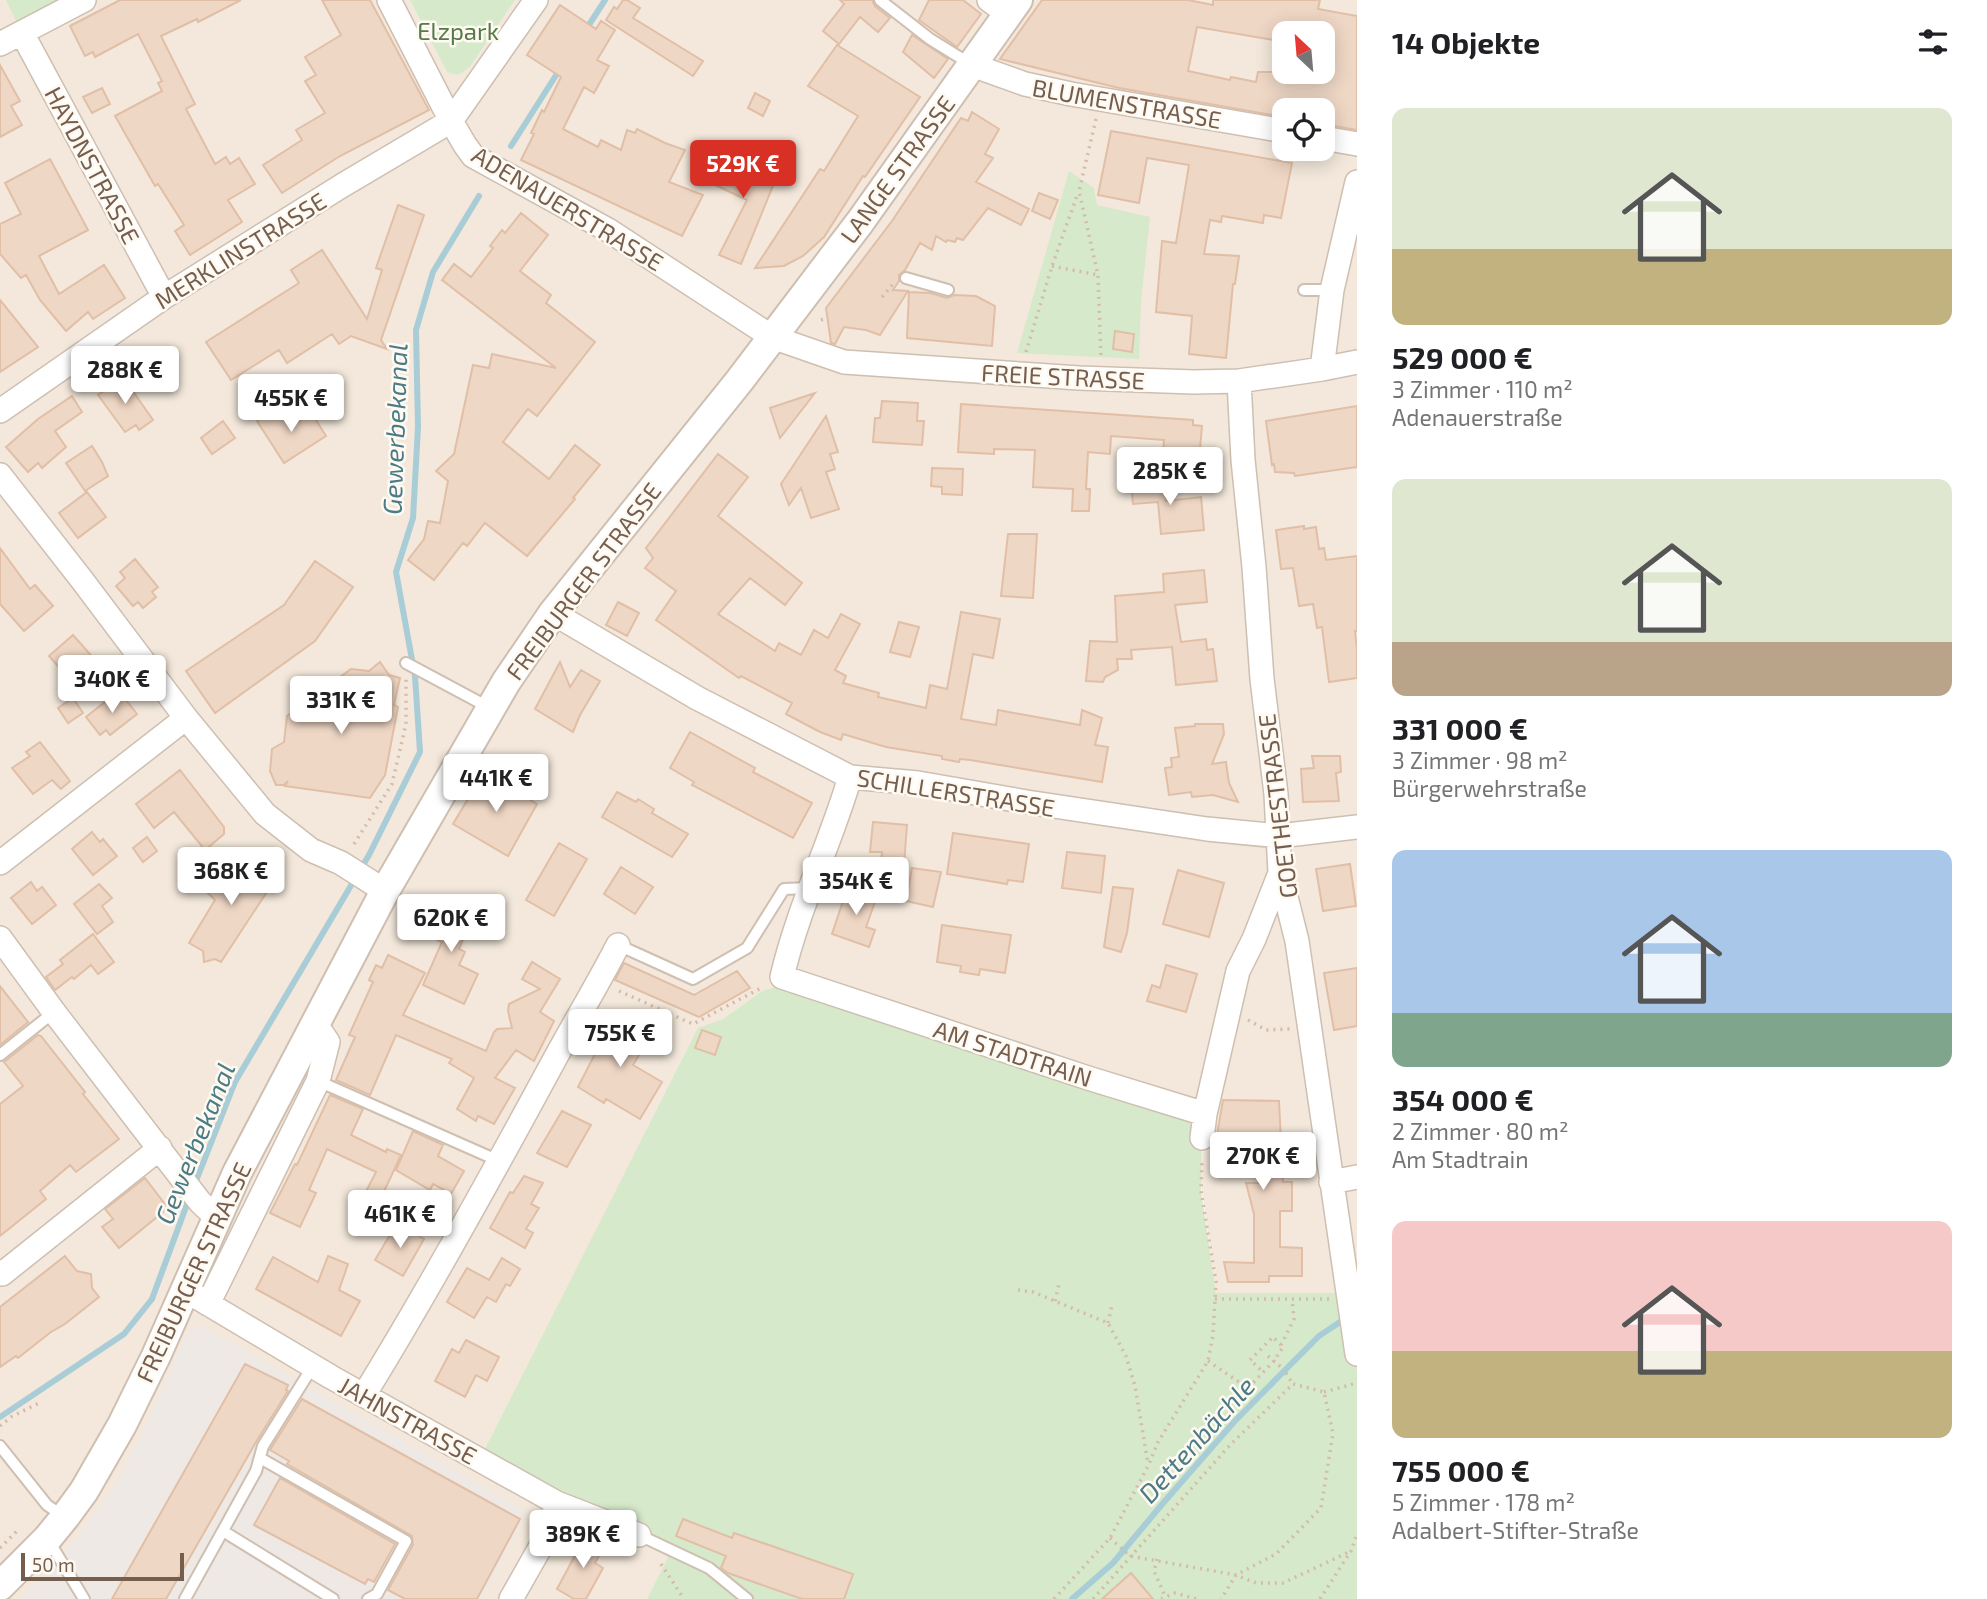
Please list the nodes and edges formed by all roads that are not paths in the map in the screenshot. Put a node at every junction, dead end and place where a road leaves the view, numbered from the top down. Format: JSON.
{"nodes":[{"id":1,"x":83,"y":0,"type":"edge"},
{"id":2,"x":389,"y":0,"type":"edge"},
{"id":3,"x":536,"y":0,"type":"edge"},
{"id":4,"x":880,"y":0,"type":"edge"},
{"id":5,"x":1005,"y":5,"type":"edge"},
{"id":6,"x":22,"y":33,"type":"junction"},
{"id":7,"x":0,"y":44,"type":"edge"},
{"id":8,"x":972,"y":65,"type":"junction"},
{"id":9,"x":451,"y":121,"type":"junction"},
{"id":10,"x":1272,"y":129,"type":"edge"},
{"id":11,"x":1335,"y":140,"type":"edge"},
{"id":12,"x":1357,"y":144,"type":"edge"},
{"id":13,"x":1357,"y":182,"type":"edge"},
{"id":14,"x":906,"y":278,"type":"dead end"},
{"id":15,"x":948,"y":290,"type":"dead end"},
{"id":16,"x":1304,"y":290,"type":"dead end"},
{"id":17,"x":1332,"y":290,"type":"junction"},
{"id":18,"x":164,"y":297,"type":"junction"},
{"id":19,"x":772,"y":337,"type":"junction"},
{"id":20,"x":1357,"y":362,"type":"edge"},
{"id":21,"x":1322,"y":369,"type":"junction"},
{"id":22,"x":1239,"y":381,"type":"junction"},
{"id":23,"x":0,"y":411,"type":"edge"},
{"id":24,"x":0,"y":475,"type":"edge"},
{"id":25,"x":552,"y":613,"type":"junction"},
{"id":26,"x":406,"y":663,"type":"road end"},
{"id":27,"x":490,"y":708,"type":"junction"},
{"id":28,"x":186,"y":718,"type":"junction"},
{"id":29,"x":850,"y":777,"type":"junction"},
{"id":30,"x":1357,"y":827,"type":"edge"},
{"id":31,"x":1279,"y":836,"type":"junction"},
{"id":32,"x":0,"y":863,"type":"edge"},
{"id":33,"x":1280,"y":873,"type":"junction"},
{"id":34,"x":378,"y":886,"type":"junction"},
{"id":35,"x":809,"y":888,"type":"junction"},
{"id":36,"x":0,"y":938,"type":"edge"},
{"id":37,"x":618,"y":944,"type":"joint"},
{"id":38,"x":54,"y":1012,"type":"junction"},
{"id":39,"x":315,"y":1023,"type":"junction"},
{"id":40,"x":0,"y":1055,"type":"edge"},
{"id":41,"x":318,"y":1081,"type":"junction"},
{"id":42,"x":1205,"y":1114,"type":"junction"},
{"id":43,"x":1202,"y":1138,"type":"road end"},
{"id":44,"x":160,"y":1148,"type":"junction"},
{"id":45,"x":499,"y":1161,"type":"junction"},
{"id":46,"x":1357,"y":1177,"type":"edge"},
{"id":47,"x":1331,"y":1182,"type":"junction"},
{"id":48,"x":208,"y":1209,"type":"junction"},
{"id":49,"x":1,"y":1274,"type":"edge"},
{"id":50,"x":196,"y":1297,"type":"junction"},
{"id":51,"x":1348,"y":1309,"type":"edge"},
{"id":52,"x":1357,"y":1354,"type":"edge"},
{"id":53,"x":313,"y":1366,"type":"junction"},
{"id":54,"x":364,"y":1395,"type":"junction"},
{"id":55,"x":0,"y":1446,"type":"edge"},
{"id":56,"x":260,"y":1458,"type":"junction"},
{"id":57,"x":557,"y":1503,"type":"junction"},
{"id":58,"x":56,"y":1528,"type":"junction"},
{"id":59,"x":223,"y":1531,"type":"junction"},
{"id":60,"x":639,"y":1535,"type":"joint"},
{"id":61,"x":0,"y":1586,"type":"edge"},
{"id":62,"x":84,"y":1599,"type":"edge"},
{"id":63,"x":185,"y":1599,"type":"edge"},
{"id":64,"x":333,"y":1599,"type":"edge"},
{"id":65,"x":368,"y":1599,"type":"edge"},
{"id":66,"x":511,"y":1599,"type":"edge"},
{"id":67,"x":747,"y":1599,"type":"edge"}],
"edges":[{"from":1,"to":6,"type":"street"},
{"from":2,"to":9,"type":"street","name":"ADENAUERSTRASSE"},
{"from":3,"to":9,"type":"street"},
{"from":4,"to":8,"type":"lane"},
{"from":5,"to":8,"type":"street","name":"LANGE STRASSE"},
{"from":6,"to":7,"type":"street"},
{"from":6,"to":18,"type":"street","name":"HAYDNSTRASSE"},
{"from":8,"to":10,"type":"street","name":"BLUMENSTRASSE"},
{"from":8,"to":19,"type":"street","name":"LANGE STRASSE"},
{"from":9,"to":18,"type":"street","name":"MERKLINSTRASSE"},
{"from":9,"to":19,"type":"street","name":"ADENAUERSTRASSE"},
{"from":11,"to":12,"type":"street"},
{"from":13,"to":17,"type":"street"},
{"from":14,"to":15,"type":"lane"},
{"from":16,"to":17,"type":"lane"},
{"from":17,"to":21,"type":"street"},
{"from":18,"to":23,"type":"street","name":"MERKLINSTRASSE"},
{"from":19,"to":22,"type":"street","name":"FREIE STRASSE"},
{"from":19,"to":25,"type":"street","name":"FREIBURGER STRASSE"},
{"from":20,"to":21,"type":"street","name":"FREIE STRASSE"},
{"from":21,"to":22,"type":"street","name":"FREIE STRASSE"},
{"from":22,"to":31,"type":"street","name":"GOETHESTRASSE"},
{"from":24,"to":28,"type":"street"},
{"from":25,"to":27,"type":"street","name":"FREIBURGER STRASSE"},
{"from":25,"to":29,"type":"street","name":"SCHILLERSTRASSE"},
{"from":26,"to":27,"type":"lane"},
{"from":27,"to":34,"type":"street","name":"FREIBURGER STRASSE"},
{"from":28,"to":32,"type":"street"},
{"from":28,"to":34,"type":"street"},
{"from":29,"to":31,"type":"street","name":"SCHILLERSTRASSE"},
{"from":29,"to":35,"type":"street"},
{"from":30,"to":31,"type":"street","name":"SCHILLERSTRASSE"},
{"from":31,"to":33,"type":"street","name":"GOETHESTRASSE"},
{"from":33,"to":42,"type":"street"},
{"from":33,"to":47,"type":"street","name":"GOETHESTRASSE"},
{"from":34,"to":39,"type":"street","name":"FREIBURGER STRASSE"},
{"from":35,"to":37,"type":"lane"},
{"from":35,"to":42,"type":"street","name":"AM STADTRAIN"},
{"from":36,"to":38,"type":"street"},
{"from":37,"to":45,"type":"street"},
{"from":38,"to":40,"type":"lane"},
{"from":38,"to":44,"type":"street"},
{"from":39,"to":41,"type":"street","name":"FREIBURGER STRASSE"},
{"from":39,"to":48,"type":"street","name":"FREIBURGER STRASSE"},
{"from":41,"to":45,"type":"lane"},
{"from":41,"to":50,"type":"street","name":"FREIBURGER STRASSE"},
{"from":42,"to":43,"type":"street"},
{"from":44,"to":48,"type":"street"},
{"from":44,"to":49,"type":"street"},
{"from":45,"to":54,"type":"street"},
{"from":46,"to":47,"type":"street"},
{"from":47,"to":51,"type":"street","name":"GOETHESTRASSE"},
{"from":48,"to":50,"type":"street","name":"FREIBURGER STRASSE"},
{"from":50,"to":53,"type":"street","name":"JAHNSTRASSE"},
{"from":50,"to":58,"type":"street","name":"FREIBURGER STRASSE"},
{"from":51,"to":52,"type":"street","name":"GOETHESTRASSE"},
{"from":53,"to":54,"type":"street","name":"JAHNSTRASSE"},
{"from":53,"to":56,"type":"lane"},
{"from":54,"to":57,"type":"street","name":"JAHNSTRASSE"},
{"from":55,"to":58,"type":"lane"},
{"from":56,"to":59,"type":"lane"},
{"from":56,"to":65,"type":"lane"},
{"from":57,"to":60,"type":"street","name":"JAHNSTRASSE"},
{"from":57,"to":66,"type":"street"},
{"from":58,"to":61,"type":"street","name":"FREIBURGER STRASSE"},
{"from":58,"to":62,"type":"lane"},
{"from":59,"to":63,"type":"lane"},
{"from":59,"to":64,"type":"lane"},
{"from":60,"to":67,"type":"lane"}]}
